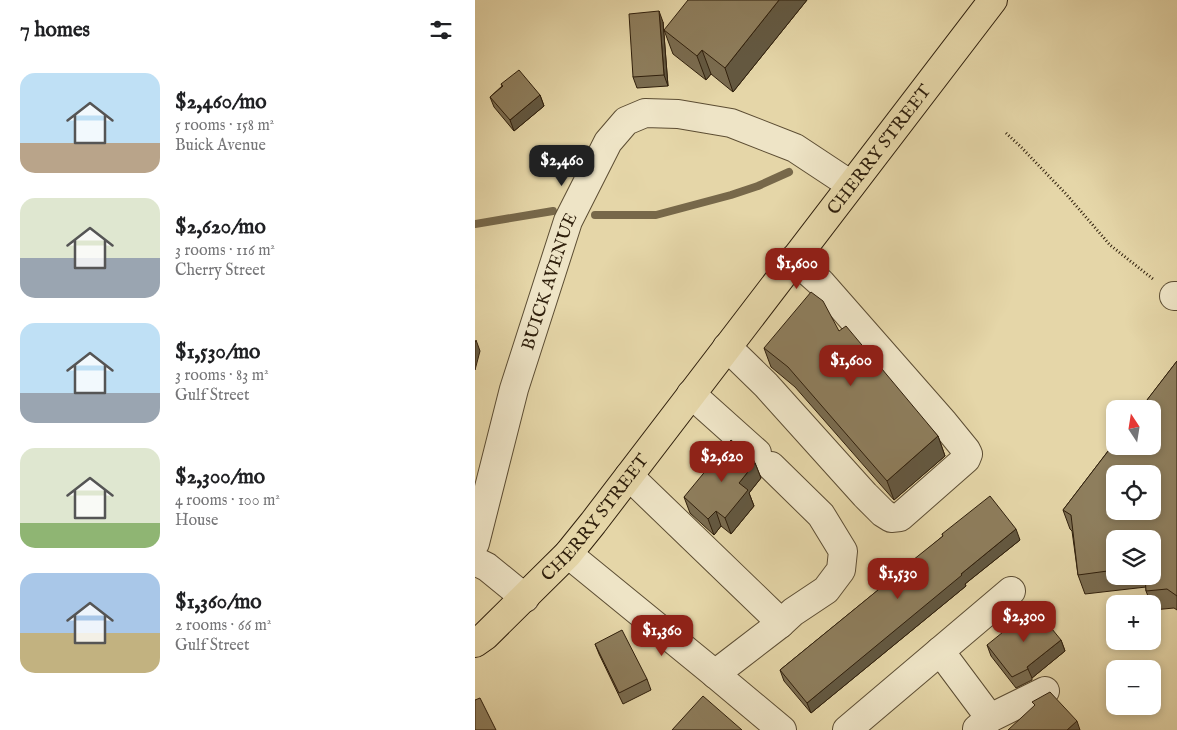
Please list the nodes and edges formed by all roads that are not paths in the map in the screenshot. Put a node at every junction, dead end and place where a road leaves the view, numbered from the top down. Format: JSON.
{"nodes":[{"id":1,"x":993,"y":0,"type":"edge"},
{"id":2,"x":851,"y":185,"type":"junction"},
{"id":3,"x":795,"y":259,"type":"junction"},
{"id":4,"x":727,"y":347,"type":"junction"},
{"id":5,"x":691,"y":394,"type":"junction"},
{"id":6,"x":629,"y":476,"type":"junction"},
{"id":7,"x":475,"y":543,"type":"edge"},
{"id":8,"x":568,"y":554,"type":"junction"},
{"id":9,"x":475,"y":561,"type":"edge"},
{"id":10,"x":1011,"y":591,"type":"dead end"},
{"id":11,"x":525,"y":598,"type":"junction"},
{"id":12,"x":780,"y":624,"type":"junction"},
{"id":13,"x":475,"y":642,"type":"edge"},
{"id":14,"x":941,"y":651,"type":"junction"},
{"id":15,"x":715,"y":674,"type":"junction"},
{"id":16,"x":1045,"y":691,"type":"dead end"},
{"id":17,"x":983,"y":724,"type":"edge"},
{"id":18,"x":783,"y":730,"type":"edge"},
{"id":19,"x":847,"y":730,"type":"edge"}],
"edges":[{"from":1,"to":2,"type":"main road","name":"CHERRY STREET"},
{"from":2,"to":3,"type":"main road","name":"CHERRY STREET"},
{"from":2,"to":7,"type":"street","name":"BUICK AVENUE"},
{"from":3,"to":4,"type":"main road","name":"CHERRY STREET"},
{"from":3,"to":4,"type":"street"},
{"from":4,"to":5,"type":"main road","name":"CHERRY STREET"},
{"from":5,"to":6,"type":"main road","name":"CHERRY STREET"},
{"from":5,"to":12,"type":"street"},
{"from":6,"to":8,"type":"main road","name":"CHERRY STREET"},
{"from":6,"to":12,"type":"street"},
{"from":8,"to":11,"type":"main road","name":"CHERRY STREET"},
{"from":8,"to":15,"type":"street"},
{"from":9,"to":11,"type":"street"},
{"from":10,"to":14,"type":"street"},
{"from":11,"to":13,"type":"main road","name":"CHERRY STREET"},
{"from":12,"to":15,"type":"street"},
{"from":14,"to":17,"type":"street"},
{"from":14,"to":19,"type":"street"},
{"from":15,"to":18,"type":"street"},
{"from":16,"to":17,"type":"street"}]}
